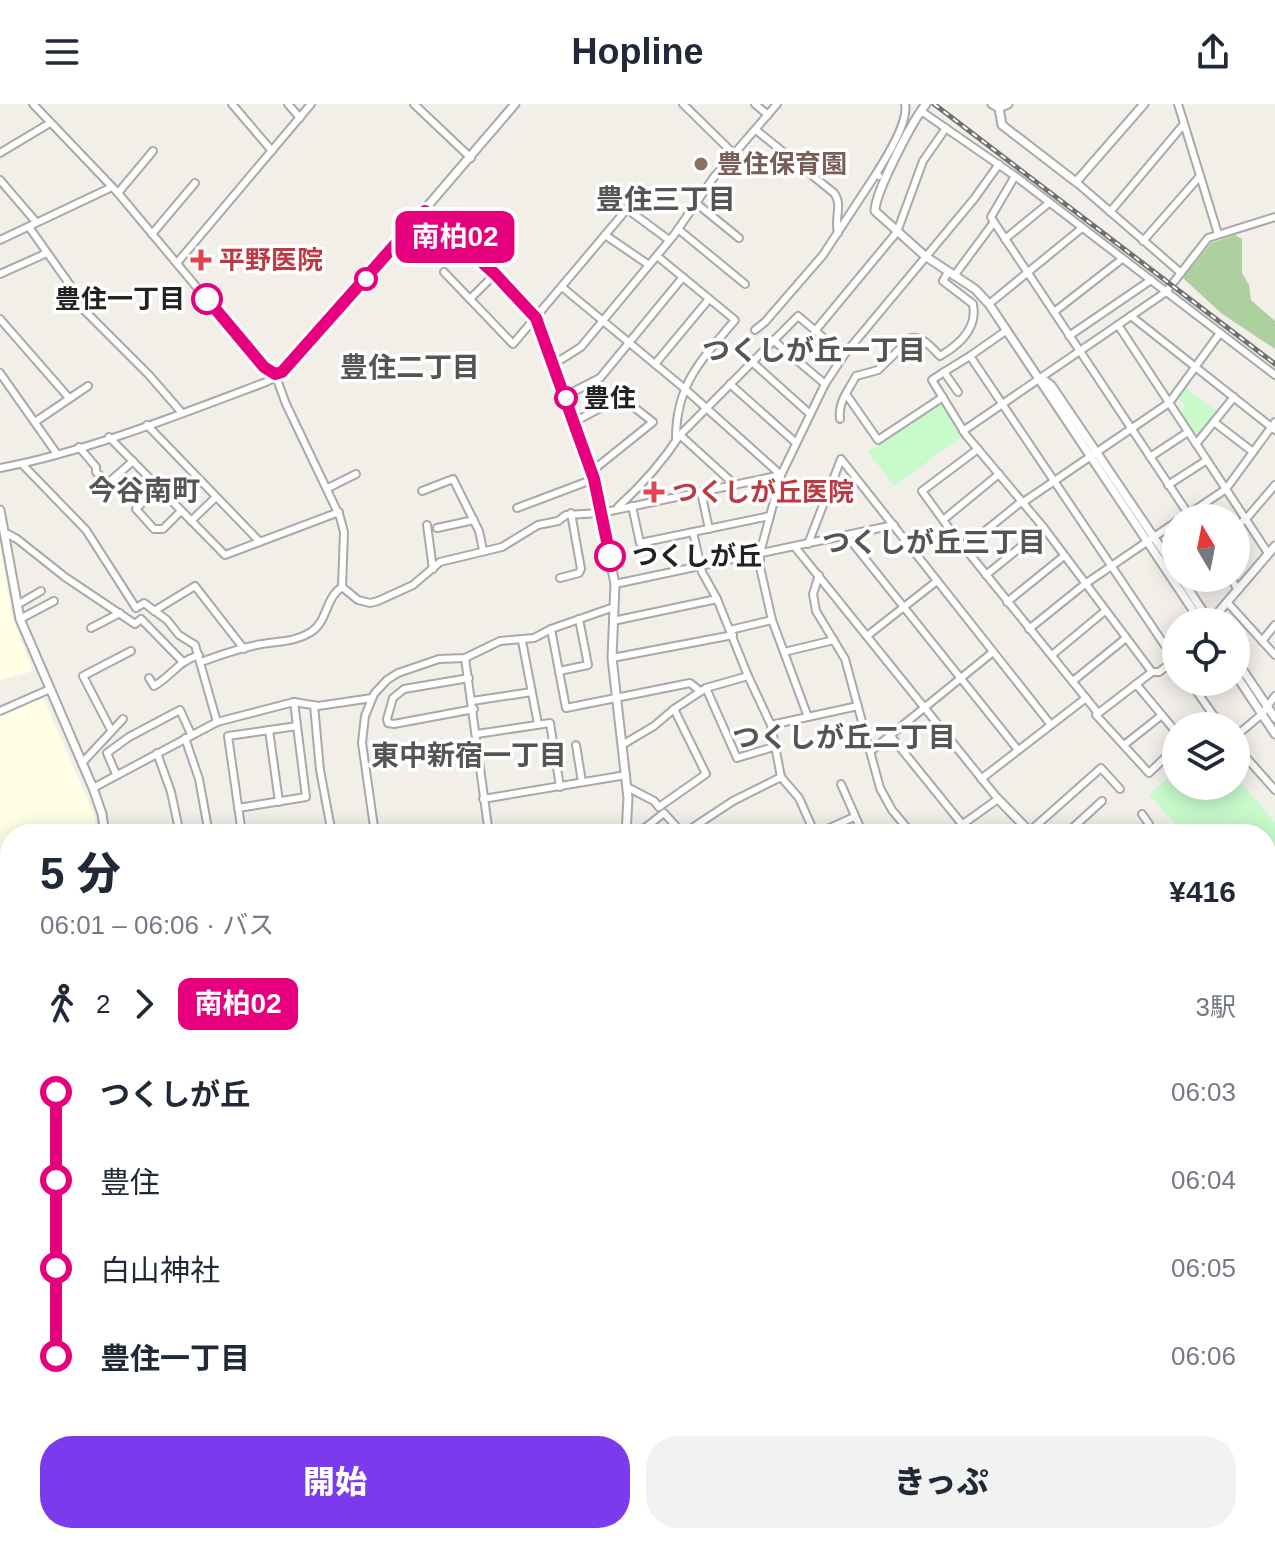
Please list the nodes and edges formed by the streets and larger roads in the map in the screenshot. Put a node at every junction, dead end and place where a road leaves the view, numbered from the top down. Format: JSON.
{"nodes":[{"id":1,"x":33,"y":104,"type":"edge"},
{"id":2,"x":232,"y":104,"type":"edge"},
{"id":3,"x":288,"y":104,"type":"edge"},
{"id":4,"x":311,"y":104,"type":"edge"},
{"id":5,"x":414,"y":104,"type":"edge"},
{"id":6,"x":515,"y":104,"type":"edge"},
{"id":7,"x":683,"y":104,"type":"edge"},
{"id":8,"x":755,"y":104,"type":"edge"},
{"id":9,"x":777,"y":104,"type":"edge"},
{"id":10,"x":905,"y":104,"type":"edge"},
{"id":11,"x":1008,"y":104,"type":"edge"},
{"id":12,"x":1144,"y":104,"type":"edge"},
{"id":13,"x":1178,"y":104,"type":"edge"},
{"id":14,"x":996,"y":106,"type":"edge"},
{"id":15,"x":923,"y":108,"type":"edge"},
{"id":16,"x":768,"y":115,"type":"junction"},
{"id":17,"x":300,"y":118,"type":"junction"},
{"id":18,"x":50,"y":123,"type":"junction"},
{"id":19,"x":1184,"y":124,"type":"junction"},
{"id":20,"x":946,"y":128,"type":"junction"},
{"id":21,"x":756,"y":130,"type":"junction"},
{"id":22,"x":153,"y":151,"type":"dead end"},
{"id":23,"x":272,"y":151,"type":"junction"},
{"id":24,"x":0,"y":153,"type":"edge"},
{"id":25,"x":735,"y":155,"type":"junction"},
{"id":26,"x":471,"y":158,"type":"junction"},
{"id":27,"x":999,"y":164,"type":"junction"},
{"id":28,"x":876,"y":174,"type":"junction"},
{"id":29,"x":1015,"y":176,"type":"junction"},
{"id":30,"x":1200,"y":176,"type":"junction"},
{"id":31,"x":0,"y":180,"type":"edge"},
{"id":32,"x":886,"y":180,"type":"junction"},
{"id":33,"x":1076,"y":182,"type":"junction"},
{"id":34,"x":195,"y":183,"type":"dead end"},
{"id":35,"x":115,"y":190,"type":"junction"},
{"id":36,"x":858,"y":200,"type":"junction"},
{"id":37,"x":696,"y":203,"type":"junction"},
{"id":38,"x":1049,"y":203,"type":"junction"},
{"id":39,"x":875,"y":205,"type":"junction"},
{"id":40,"x":425,"y":211,"type":"junction"},
{"id":41,"x":1110,"y":212,"type":"junction"},
{"id":42,"x":1275,"y":217,"type":"edge"},
{"id":43,"x":36,"y":222,"type":"junction"},
{"id":44,"x":994,"y":222,"type":"junction"},
{"id":45,"x":29,"y":227,"type":"junction"},
{"id":46,"x":1082,"y":228,"type":"junction"},
{"id":47,"x":678,"y":229,"type":"junction"},
{"id":48,"x":897,"y":232,"type":"junction"},
{"id":49,"x":838,"y":233,"type":"junction"},
{"id":50,"x":152,"y":234,"type":"junction"},
{"id":51,"x":1218,"y":234,"type":"junction"},
{"id":52,"x":605,"y":235,"type":"junction"},
{"id":53,"x":739,"y":238,"type":"dead end"},
{"id":54,"x":1005,"y":239,"type":"junction"},
{"id":55,"x":0,"y":240,"type":"edge"},
{"id":56,"x":669,"y":240,"type":"junction"},
{"id":57,"x":1143,"y":241,"type":"junction"},
{"id":58,"x":47,"y":253,"type":"junction"},
{"id":59,"x":657,"y":256,"type":"junction"},
{"id":60,"x":925,"y":256,"type":"junction"},
{"id":61,"x":1122,"y":259,"type":"junction"},
{"id":62,"x":177,"y":263,"type":"junction"},
{"id":63,"x":649,"y":265,"type":"junction"},
{"id":64,"x":444,"y":272,"type":"dead end"},
{"id":65,"x":1027,"y":272,"type":"junction"},
{"id":66,"x":1181,"y":273,"type":"junction"},
{"id":67,"x":0,"y":274,"type":"edge"},
{"id":68,"x":495,"y":274,"type":"junction"},
{"id":69,"x":951,"y":274,"type":"junction"},
{"id":70,"x":683,"y":277,"type":"junction"},
{"id":71,"x":1151,"y":280,"type":"junction"},
{"id":72,"x":745,"y":284,"type":"dead end"},
{"id":73,"x":562,"y":287,"type":"junction"},
{"id":74,"x":1166,"y":292,"type":"junction"},
{"id":75,"x":470,"y":299,"type":"junction"},
{"id":76,"x":709,"y":299,"type":"junction"},
{"id":77,"x":989,"y":304,"type":"junction"},
{"id":78,"x":1054,"y":312,"type":"junction"},
{"id":79,"x":1131,"y":316,"type":"junction"},
{"id":80,"x":536,"y":318,"type":"junction"},
{"id":81,"x":0,"y":319,"type":"edge"},
{"id":82,"x":602,"y":321,"type":"junction"},
{"id":83,"x":1118,"y":325,"type":"junction"},
{"id":84,"x":755,"y":330,"type":"dead end"},
{"id":85,"x":1007,"y":330,"type":"junction"},
{"id":86,"x":815,"y":331,"type":"junction"},
{"id":87,"x":1220,"y":333,"type":"junction"},
{"id":88,"x":1069,"y":336,"type":"junction"},
{"id":89,"x":773,"y":340,"type":"junction"},
{"id":90,"x":629,"y":342,"type":"junction"},
{"id":91,"x":1080,"y":352,"type":"junction"},
{"id":92,"x":844,"y":355,"type":"junction"},
{"id":93,"x":970,"y":356,"type":"junction"},
{"id":94,"x":255,"y":357,"type":"joint"},
{"id":95,"x":752,"y":362,"type":"junction"},
{"id":96,"x":554,"y":364,"type":"junction"},
{"id":97,"x":655,"y":364,"type":"junction"},
{"id":98,"x":1196,"y":367,"type":"junction"},
{"id":99,"x":944,"y":372,"type":"junction"},
{"id":100,"x":0,"y":373,"type":"edge"},
{"id":101,"x":275,"y":374,"type":"junction"},
{"id":102,"x":1275,"y":375,"type":"edge"},
{"id":103,"x":1041,"y":378,"type":"junction"},
{"id":104,"x":730,"y":384,"type":"junction"},
{"id":105,"x":825,"y":384,"type":"junction"},
{"id":106,"x":88,"y":386,"type":"dead end"},
{"id":107,"x":685,"y":389,"type":"junction"},
{"id":108,"x":958,"y":392,"type":"dead end"},
{"id":109,"x":846,"y":394,"type":"junction"},
{"id":110,"x":565,"y":396,"type":"junction"},
{"id":111,"x":943,"y":397,"type":"junction"},
{"id":112,"x":1234,"y":397,"type":"junction"},
{"id":113,"x":69,"y":398,"type":"junction"},
{"id":114,"x":1169,"y":403,"type":"junction"},
{"id":115,"x":1003,"y":404,"type":"junction"},
{"id":116,"x":706,"y":407,"type":"junction"},
{"id":117,"x":182,"y":413,"type":"junction"},
{"id":118,"x":810,"y":414,"type":"junction"},
{"id":119,"x":840,"y":419,"type":"dead end"},
{"id":120,"x":35,"y":422,"type":"junction"},
{"id":121,"x":574,"y":422,"type":"junction"},
{"id":122,"x":1214,"y":422,"type":"junction"},
{"id":123,"x":147,"y":425,"type":"junction"},
{"id":124,"x":1274,"y":426,"type":"edge"},
{"id":125,"x":1131,"y":429,"type":"junction"},
{"id":126,"x":963,"y":431,"type":"junction"},
{"id":127,"x":1188,"y":432,"type":"junction"},
{"id":128,"x":109,"y":437,"type":"junction"},
{"id":129,"x":678,"y":439,"type":"junction"},
{"id":130,"x":795,"y":442,"type":"junction"},
{"id":131,"x":1196,"y":444,"type":"junction"},
{"id":132,"x":79,"y":447,"type":"junction"},
{"id":133,"x":978,"y":449,"type":"junction"},
{"id":134,"x":1253,"y":452,"type":"junction"},
{"id":135,"x":57,"y":454,"type":"junction"},
{"id":136,"x":1094,"y":454,"type":"junction"},
{"id":137,"x":1150,"y":457,"type":"junction"},
{"id":138,"x":1207,"y":460,"type":"junction"},
{"id":139,"x":133,"y":461,"type":"junction"},
{"id":140,"x":22,"y":464,"type":"junction"},
{"id":141,"x":0,"y":468,"type":"edge"},
{"id":142,"x":356,"y":474,"type":"dead end"},
{"id":143,"x":999,"y":474,"type":"junction"},
{"id":144,"x":593,"y":475,"type":"junction"},
{"id":145,"x":781,"y":475,"type":"junction"},
{"id":146,"x":1055,"y":481,"type":"junction"},
{"id":147,"x":735,"y":485,"type":"junction"},
{"id":148,"x":1168,"y":485,"type":"junction"},
{"id":149,"x":1275,"y":485,"type":"edge"},
{"id":150,"x":158,"y":487,"type":"junction"},
{"id":151,"x":328,"y":488,"type":"junction"},
{"id":152,"x":1226,"y":489,"type":"junction"},
{"id":153,"x":422,"y":491,"type":"dead end"},
{"id":154,"x":701,"y":492,"type":"junction"},
{"id":155,"x":216,"y":497,"type":"junction"},
{"id":156,"x":1022,"y":503,"type":"junction"},
{"id":157,"x":1179,"y":504,"type":"edge"},
{"id":158,"x":1205,"y":504,"type":"edge"},
{"id":159,"x":1236,"y":504,"type":"edge"},
{"id":160,"x":632,"y":506,"type":"junction"},
{"id":161,"x":517,"y":508,"type":"dead end"},
{"id":162,"x":0,"y":510,"type":"edge"},
{"id":163,"x":615,"y":510,"type":"junction"},
{"id":164,"x":181,"y":511,"type":"junction"},
{"id":165,"x":339,"y":512,"type":"junction"},
{"id":166,"x":571,"y":513,"type":"junction"},
{"id":167,"x":601,"y":513,"type":"junction"},
{"id":168,"x":1250,"y":514,"type":"edge"},
{"id":169,"x":770,"y":516,"type":"junction"},
{"id":170,"x":474,"y":520,"type":"junction"},
{"id":171,"x":943,"y":520,"type":"junction"},
{"id":172,"x":191,"y":521,"type":"junction"},
{"id":173,"x":427,"y":525,"type":"dead end"},
{"id":174,"x":894,"y":525,"type":"junction"},
{"id":175,"x":1250,"y":525,"type":"edge"},
{"id":176,"x":437,"y":528,"type":"dead end"},
{"id":177,"x":1044,"y":528,"type":"junction"},
{"id":178,"x":709,"y":529,"type":"junction"},
{"id":179,"x":4,"y":532,"type":"junction"},
{"id":180,"x":693,"y":532,"type":"junction"},
{"id":181,"x":1162,"y":532,"type":"edge"},
{"id":182,"x":847,"y":536,"type":"junction"},
{"id":183,"x":1151,"y":540,"type":"junction"},
{"id":184,"x":260,"y":542,"type":"junction"},
{"id":185,"x":808,"y":544,"type":"junction"},
{"id":186,"x":1275,"y":546,"type":"edge"},
{"id":187,"x":795,"y":547,"type":"junction"},
{"id":188,"x":964,"y":548,"type":"junction"},
{"id":189,"x":483,"y":550,"type":"junction"},
{"id":190,"x":760,"y":553,"type":"junction"},
{"id":191,"x":1162,"y":553,"type":"edge"},
{"id":192,"x":1268,"y":553,"type":"junction"},
{"id":193,"x":1064,"y":556,"type":"junction"},
{"id":194,"x":701,"y":566,"type":"junction"},
{"id":195,"x":1111,"y":566,"type":"junction"},
{"id":196,"x":433,"y":569,"type":"junction"},
{"id":197,"x":819,"y":575,"type":"junction"},
{"id":198,"x":986,"y":575,"type":"junction"},
{"id":199,"x":1250,"y":575,"type":"edge"},
{"id":200,"x":560,"y":578,"type":"dead end"},
{"id":201,"x":937,"y":581,"type":"junction"},
{"id":202,"x":615,"y":584,"type":"junction"},
{"id":203,"x":1085,"y":584,"type":"junction"},
{"id":204,"x":342,"y":587,"type":"junction"},
{"id":205,"x":41,"y":591,"type":"dead end"},
{"id":206,"x":1236,"y":592,"type":"edge"},
{"id":207,"x":717,"y":599,"type":"junction"},
{"id":208,"x":54,"y":601,"type":"dead end"},
{"id":209,"x":1007,"y":602,"type":"junction"},
{"id":210,"x":1227,"y":602,"type":"junction"},
{"id":211,"x":17,"y":605,"type":"junction"},
{"id":212,"x":614,"y":607,"type":"junction"},
{"id":213,"x":903,"y":608,"type":"junction"},
{"id":214,"x":1192,"y":608,"type":"edge"},
{"id":215,"x":1222,"y":608,"type":"edge"},
{"id":216,"x":154,"y":611,"type":"junction"},
{"id":217,"x":1105,"y":611,"type":"junction"},
{"id":218,"x":120,"y":613,"type":"junction"},
{"id":219,"x":20,"y":619,"type":"junction"},
{"id":220,"x":579,"y":619,"type":"junction"},
{"id":221,"x":772,"y":620,"type":"junction"},
{"id":222,"x":613,"y":621,"type":"junction"},
{"id":223,"x":1275,"y":625,"type":"edge"},
{"id":224,"x":91,"y":628,"type":"dead end"},
{"id":225,"x":551,"y":629,"type":"junction"},
{"id":226,"x":1029,"y":629,"type":"junction"},
{"id":227,"x":731,"y":632,"type":"junction"},
{"id":228,"x":867,"y":636,"type":"junction"},
{"id":229,"x":1126,"y":638,"type":"junction"},
{"id":230,"x":834,"y":640,"type":"junction"},
{"id":231,"x":1162,"y":640,"type":"edge"},
{"id":232,"x":522,"y":641,"type":"junction"},
{"id":233,"x":1262,"y":641,"type":"junction"},
{"id":234,"x":244,"y":649,"type":"junction"},
{"id":235,"x":131,"y":651,"type":"dead end"},
{"id":236,"x":784,"y":652,"type":"junction"},
{"id":237,"x":993,"y":652,"type":"junction"},
{"id":238,"x":1052,"y":655,"type":"junction"},
{"id":239,"x":1275,"y":655,"type":"edge"},
{"id":240,"x":200,"y":658,"type":"junction"},
{"id":241,"x":465,"y":658,"type":"junction"},
{"id":242,"x":612,"y":658,"type":"junction"},
{"id":243,"x":181,"y":660,"type":"junction"},
{"id":244,"x":1162,"y":670,"type":"edge"},
{"id":245,"x":559,"y":671,"type":"junction"},
{"id":246,"x":1152,"y":672,"type":"junction"},
{"id":247,"x":748,"y":676,"type":"junction"},
{"id":248,"x":149,"y":678,"type":"dead end"},
{"id":249,"x":469,"y":678,"type":"junction"},
{"id":250,"x":960,"y":679,"type":"junction"},
{"id":251,"x":1073,"y":681,"type":"junction"},
{"id":252,"x":1250,"y":681,"type":"edge"},
{"id":253,"x":1136,"y":684,"type":"junction"},
{"id":254,"x":50,"y":689,"type":"junction"},
{"id":255,"x":703,"y":690,"type":"junction"},
{"id":256,"x":532,"y":692,"type":"junction"},
{"id":257,"x":1250,"y":696,"type":"edge"},
{"id":258,"x":1275,"y":696,"type":"edge"},
{"id":259,"x":372,"y":698,"type":"junction"},
{"id":260,"x":1086,"y":698,"type":"junction"},
{"id":261,"x":616,"y":699,"type":"junction"},
{"id":262,"x":294,"y":702,"type":"junction"},
{"id":263,"x":314,"y":705,"type":"junction"},
{"id":264,"x":473,"y":705,"type":"junction"},
{"id":265,"x":858,"y":706,"type":"junction"},
{"id":266,"x":924,"y":707,"type":"junction"},
{"id":267,"x":1267,"y":707,"type":"junction"},
{"id":268,"x":674,"y":709,"type":"junction"},
{"id":269,"x":0,"y":711,"type":"edge"},
{"id":270,"x":1098,"y":713,"type":"junction"},
{"id":271,"x":1262,"y":714,"type":"junction"},
{"id":272,"x":1162,"y":715,"type":"joint"},
{"id":273,"x":808,"y":717,"type":"junction"},
{"id":274,"x":1275,"y":718,"type":"edge"},
{"id":275,"x":123,"y":719,"type":"dead end"},
{"id":276,"x":217,"y":722,"type":"junction"},
{"id":277,"x":538,"y":724,"type":"junction"},
{"id":278,"x":1250,"y":724,"type":"edge"},
{"id":279,"x":771,"y":725,"type":"junction"},
{"id":280,"x":1051,"y":725,"type":"junction"},
{"id":281,"x":297,"y":726,"type":"junction"},
{"id":282,"x":111,"y":730,"type":"junction"},
{"id":283,"x":269,"y":730,"type":"junction"},
{"id":284,"x":477,"y":734,"type":"junction"},
{"id":285,"x":1275,"y":734,"type":"edge"},
{"id":286,"x":890,"y":735,"type":"junction"},
{"id":287,"x":188,"y":736,"type":"junction"},
{"id":288,"x":576,"y":745,"type":"dead end"},
{"id":289,"x":622,"y":745,"type":"junction"},
{"id":290,"x":1124,"y":745,"type":"junction"},
{"id":291,"x":777,"y":746,"type":"junction"},
{"id":292,"x":1018,"y":750,"type":"junction"},
{"id":293,"x":871,"y":751,"type":"junction"},
{"id":294,"x":157,"y":753,"type":"junction"},
{"id":295,"x":1162,"y":760,"type":"edge"},
{"id":296,"x":1250,"y":762,"type":"edge"},
{"id":297,"x":82,"y":763,"type":"junction"},
{"id":298,"x":116,"y":774,"type":"junction"},
{"id":299,"x":626,"y":775,"type":"junction"},
{"id":300,"x":781,"y":777,"type":"junction"},
{"id":301,"x":981,"y":779,"type":"junction"},
{"id":302,"x":582,"y":782,"type":"junction"},
{"id":303,"x":841,"y":784,"type":"dead end"},
{"id":304,"x":560,"y":787,"type":"junction"},
{"id":305,"x":627,"y":787,"type":"junction"},
{"id":306,"x":93,"y":788,"type":"junction"},
{"id":307,"x":1120,"y":789,"type":"dead end"},
{"id":308,"x":1275,"y":790,"type":"edge"},
{"id":309,"x":483,"y":799,"type":"junction"},
{"id":310,"x":998,"y":799,"type":"junction"},
{"id":311,"x":1102,"y":801,"type":"dead end"},
{"id":312,"x":279,"y":802,"type":"junction"},
{"id":313,"x":659,"y":807,"type":"junction"},
{"id":314,"x":238,"y":808,"type":"junction"},
{"id":315,"x":664,"y":813,"type":"junction"},
{"id":316,"x":1142,"y":814,"type":"dead end"},
{"id":317,"x":854,"y":817,"type":"junction"},
{"id":318,"x":104,"y":824,"type":"edge"},
{"id":319,"x":178,"y":824,"type":"edge"},
{"id":320,"x":207,"y":824,"type":"edge"},
{"id":321,"x":240,"y":824,"type":"edge"},
{"id":322,"x":328,"y":824,"type":"edge"},
{"id":323,"x":374,"y":824,"type":"edge"},
{"id":324,"x":487,"y":824,"type":"edge"},
{"id":325,"x":626,"y":824,"type":"edge"},
{"id":326,"x":650,"y":824,"type":"edge"},
{"id":327,"x":674,"y":824,"type":"edge"},
{"id":328,"x":698,"y":824,"type":"edge"},
{"id":329,"x":811,"y":824,"type":"edge"},
{"id":330,"x":838,"y":824,"type":"edge"},
{"id":331,"x":858,"y":824,"type":"edge"},
{"id":332,"x":904,"y":824,"type":"edge"},
{"id":333,"x":961,"y":824,"type":"edge"},
{"id":334,"x":963,"y":824,"type":"edge"},
{"id":335,"x":1022,"y":824,"type":"edge"},
{"id":336,"x":1041,"y":824,"type":"edge"},
{"id":337,"x":1077,"y":824,"type":"edge"},
{"id":338,"x":1149,"y":824,"type":"edge"}],
"edges":[{"from":1,"to":18,"type":"street"},
{"from":2,"to":23,"type":"street"},
{"from":3,"to":17,"type":"street"},
{"from":4,"to":17,"type":"street"},
{"from":5,"to":26,"type":"street"},
{"from":6,"to":26,"type":"street"},
{"from":7,"to":25,"type":"street"},
{"from":8,"to":16,"type":"street"},
{"from":9,"to":16,"type":"street"},
{"from":10,"to":28,"type":"street"},
{"from":11,"to":14,"type":"street"},
{"from":12,"to":33,"type":"street"},
{"from":13,"to":19,"type":"street"},
{"from":14,"to":33,"type":"street"},
{"from":15,"to":20,"type":"street"},
{"from":15,"to":32,"type":"street"},
{"from":16,"to":21,"type":"street"},
{"from":17,"to":23,"type":"street"},
{"from":18,"to":24,"type":"street"},
{"from":18,"to":35,"type":"street"},
{"from":19,"to":30,"type":"street"},
{"from":19,"to":41,"type":"street"},
{"from":20,"to":27,"type":"street"},
{"from":20,"to":48,"type":"street"},
{"from":21,"to":25,"type":"street"},
{"from":21,"to":49,"type":"street"},
{"from":22,"to":35,"type":"street"},
{"from":23,"to":62,"type":"street"},
{"from":25,"to":37,"type":"street"},
{"from":26,"to":40,"type":"street"},
{"from":27,"to":29,"type":"street"},
{"from":27,"to":60,"type":"street"},
{"from":28,"to":32,"type":"street"},
{"from":28,"to":36,"type":"street"},
{"from":29,"to":38,"type":"street"},
{"from":29,"to":44,"type":"street"},
{"from":30,"to":51,"type":"street"},
{"from":30,"to":57,"type":"street"},
{"from":31,"to":43,"type":"street"},
{"from":32,"to":39,"type":"street"},
{"from":33,"to":41,"type":"street"},
{"from":34,"to":50,"type":"street"},
{"from":35,"to":43,"type":"street"},
{"from":35,"to":50,"type":"street"},
{"from":36,"to":39,"type":"street"},
{"from":36,"to":49,"type":"street"},
{"from":37,"to":47,"type":"street"},
{"from":37,"to":53,"type":"street"},
{"from":38,"to":46,"type":"street"},
{"from":38,"to":54,"type":"street"},
{"from":39,"to":48,"type":"street"},
{"from":40,"to":68,"type":"street"},
{"from":40,"to":101,"type":"street"},
{"from":41,"to":57,"type":"street"},
{"from":42,"to":51,"type":"street"},
{"from":43,"to":45,"type":"street"},
{"from":44,"to":54,"type":"street"},
{"from":44,"to":69,"type":"street"},
{"from":45,"to":55,"type":"street"},
{"from":45,"to":58,"type":"street"},
{"from":46,"to":61,"type":"street"},
{"from":46,"to":65,"type":"street"},
{"from":47,"to":56,"type":"street"},
{"from":47,"to":72,"type":"street"},
{"from":48,"to":60,"type":"street"},
{"from":48,"to":86,"type":"street"},
{"from":49,"to":84,"type":"street"},
{"from":50,"to":62,"type":"street"},
{"from":51,"to":66,"type":"street"},
{"from":52,"to":56,"type":"street"},
{"from":52,"to":63,"type":"street"},
{"from":52,"to":73,"type":"street"},
{"from":54,"to":65,"type":"street"},
{"from":56,"to":59,"type":"street"},
{"from":57,"to":66,"type":"street"},
{"from":58,"to":67,"type":"street"},
{"from":58,"to":117,"type":"street"},
{"from":59,"to":63,"type":"street"},
{"from":59,"to":70,"type":"street"},
{"from":60,"to":69,"type":"street"},
{"from":60,"to":92,"type":"street"},
{"from":61,"to":71,"type":"street"},
{"from":61,"to":78,"type":"street"},
{"from":62,"to":94,"type":"street"},
{"from":63,"to":82,"type":"street"},
{"from":64,"to":75,"type":"street"},
{"from":65,"to":77,"type":"street"},
{"from":65,"to":78,"type":"street"},
{"from":66,"to":74,"type":"street"},
{"from":68,"to":75,"type":"street"},
{"from":68,"to":80,"type":"street"},
{"from":69,"to":77,"type":"street"},
{"from":69,"to":109,"type":"street"},
{"from":70,"to":76,"type":"street"},
{"from":70,"to":90,"type":"street"},
{"from":71,"to":74,"type":"street"},
{"from":71,"to":88,"type":"street"},
{"from":73,"to":80,"type":"street"},
{"from":73,"to":82,"type":"street"},
{"from":74,"to":79,"type":"street"},
{"from":74,"to":87,"type":"street"},
{"from":75,"to":80,"type":"street"},
{"from":76,"to":97,"type":"street"},
{"from":76,"to":107,"type":"street"},
{"from":77,"to":85,"type":"street"},
{"from":78,"to":88,"type":"street"},
{"from":79,"to":83,"type":"street"},
{"from":79,"to":98,"type":"street"},
{"from":80,"to":96,"type":"street"},
{"from":81,"to":113,"type":"street"},
{"from":82,"to":90,"type":"street"},
{"from":82,"to":96,"type":"street"},
{"from":83,"to":91,"type":"street"},
{"from":83,"to":114,"type":"street"},
{"from":85,"to":93,"type":"street"},
{"from":85,"to":103,"type":"street"},
{"from":86,"to":89,"type":"street"},
{"from":86,"to":92,"type":"street"},
{"from":87,"to":98,"type":"street"},
{"from":87,"to":102,"type":"street"},
{"from":88,"to":91,"type":"street"},
{"from":89,"to":95,"type":"street"},
{"from":89,"to":105,"type":"street"},
{"from":90,"to":97,"type":"street"},
{"from":90,"to":110,"type":"street"},
{"from":91,"to":103,"type":"street"},
{"from":91,"to":125,"type":"street"},
{"from":92,"to":105,"type":"street"},
{"from":93,"to":99,"type":"street"},
{"from":93,"to":115,"type":"street"},
{"from":94,"to":101,"type":"street"},
{"from":95,"to":104,"type":"street"},
{"from":95,"to":118,"type":"street"},
{"from":96,"to":110,"type":"street"},
{"from":97,"to":107,"type":"street"},
{"from":98,"to":112,"type":"street"},
{"from":98,"to":114,"type":"street"},
{"from":99,"to":108,"type":"street"},
{"from":99,"to":111,"type":"street"},
{"from":100,"to":120,"type":"street"},
{"from":101,"to":117,"type":"street"},
{"from":101,"to":151,"type":"street"},
{"from":103,"to":115,"type":"street"},
{"from":103,"to":136,"type":"street"},
{"from":104,"to":116,"type":"street"},
{"from":104,"to":130,"type":"street"},
{"from":105,"to":118,"type":"street"},
{"from":106,"to":113,"type":"street"},
{"from":107,"to":116,"type":"street"},
{"from":107,"to":129,"type":"street"},
{"from":109,"to":111,"type":"street"},
{"from":109,"to":119,"type":"street"},
{"from":110,"to":121,"type":"street"},
{"from":111,"to":126,"type":"street"},
{"from":112,"to":122,"type":"street"},
{"from":112,"to":124,"type":"street"},
{"from":113,"to":120,"type":"street"},
{"from":114,"to":125,"type":"street"},
{"from":114,"to":127,"type":"street"},
{"from":115,"to":126,"type":"street"},
{"from":115,"to":146,"type":"street"},
{"from":116,"to":129,"type":"street"},
{"from":116,"to":145,"type":"street"},
{"from":117,"to":123,"type":"street"},
{"from":118,"to":130,"type":"street"},
{"from":120,"to":135,"type":"street"},
{"from":121,"to":144,"type":"street"},
{"from":121,"to":144,"type":"street"},
{"from":122,"to":131,"type":"street"},
{"from":122,"to":134,"type":"street"},
{"from":123,"to":128,"type":"street"},
{"from":123,"to":155,"type":"street"},
{"from":124,"to":134,"type":"street"},
{"from":125,"to":136,"type":"street"},
{"from":125,"to":137,"type":"street"},
{"from":126,"to":133,"type":"street"},
{"from":127,"to":131,"type":"street"},
{"from":127,"to":137,"type":"street"},
{"from":128,"to":132,"type":"street"},
{"from":128,"to":139,"type":"street"},
{"from":129,"to":147,"type":"street"},
{"from":129,"to":163,"type":"street"},
{"from":130,"to":145,"type":"street"},
{"from":131,"to":138,"type":"street"},
{"from":132,"to":135,"type":"street"},
{"from":132,"to":139,"type":"street"},
{"from":133,"to":143,"type":"street"},
{"from":133,"to":171,"type":"street"},
{"from":134,"to":152,"type":"street"},
{"from":135,"to":140,"type":"street"},
{"from":136,"to":146,"type":"street"},
{"from":136,"to":183,"type":"street"},
{"from":137,"to":148,"type":"street"},
{"from":138,"to":148,"type":"street"},
{"from":138,"to":152,"type":"street"},
{"from":139,"to":150,"type":"street"},
{"from":140,"to":141,"type":"street"},
{"from":140,"to":216,"type":"street"},
{"from":142,"to":151,"type":"street"},
{"from":143,"to":156,"type":"street"},
{"from":143,"to":171,"type":"street"},
{"from":144,"to":161,"type":"street"},
{"from":144,"to":167,"type":"street"},
{"from":145,"to":147,"type":"street"},
{"from":145,"to":169,"type":"street"},
{"from":146,"to":156,"type":"street"},
{"from":146,"to":195,"type":"street"},
{"from":147,"to":154,"type":"street"},
{"from":148,"to":157,"type":"street"},
{"from":149,"to":168,"type":"street"},
{"from":150,"to":164,"type":"street"},
{"from":150,"to":164,"type":"street"},
{"from":151,"to":165,"type":"street"},
{"from":152,"to":158,"type":"street"},
{"from":152,"to":159,"type":"street"},
{"from":153,"to":170,"type":"street"},
{"from":154,"to":160,"type":"street"},
{"from":154,"to":178,"type":"street"},
{"from":155,"to":172,"type":"street"},
{"from":155,"to":184,"type":"street"},
{"from":156,"to":177,"type":"street"},
{"from":156,"to":188,"type":"street"},
{"from":160,"to":163,"type":"street"},
{"from":160,"to":180,"type":"street"},
{"from":162,"to":179,"type":"street"},
{"from":163,"to":167,"type":"street"},
{"from":164,"to":172,"type":"street"},
{"from":165,"to":184,"type":"street"},
{"from":165,"to":204,"type":"street"},
{"from":166,"to":167,"type":"street"},
{"from":166,"to":189,"type":"street"},
{"from":166,"to":200,"type":"street"},
{"from":167,"to":202,"type":"street"},
{"from":169,"to":178,"type":"street"},
{"from":169,"to":190,"type":"street"},
{"from":170,"to":176,"type":"street"},
{"from":170,"to":189,"type":"street"},
{"from":171,"to":188,"type":"street"},
{"from":172,"to":184,"type":"street"},
{"from":173,"to":196,"type":"street"},
{"from":174,"to":182,"type":"street"},
{"from":174,"to":185,"type":"street"},
{"from":174,"to":201,"type":"street"},
{"from":175,"to":192,"type":"street"},
{"from":177,"to":193,"type":"street"},
{"from":177,"to":198,"type":"street"},
{"from":178,"to":180,"type":"street"},
{"from":179,"to":211,"type":"street"},
{"from":179,"to":218,"type":"street"},
{"from":180,"to":194,"type":"street"},
{"from":181,"to":183,"type":"street"},
{"from":182,"to":185,"type":"street"},
{"from":182,"to":213,"type":"street"},
{"from":183,"to":191,"type":"street"},
{"from":183,"to":195,"type":"street"},
{"from":183,"to":214,"type":"street"},
{"from":185,"to":187,"type":"street"},
{"from":186,"to":192,"type":"street"},
{"from":187,"to":190,"type":"street"},
{"from":187,"to":197,"type":"street"},
{"from":188,"to":198,"type":"street"},
{"from":189,"to":196,"type":"street"},
{"from":190,"to":194,"type":"street"},
{"from":190,"to":221,"type":"street"},
{"from":192,"to":199,"type":"street"},
{"from":193,"to":203,"type":"street"},
{"from":193,"to":209,"type":"street"},
{"from":194,"to":202,"type":"street"},
{"from":194,"to":207,"type":"street"},
{"from":195,"to":203,"type":"street"},
{"from":195,"to":231,"type":"street"},
{"from":196,"to":204,"type":"street"},
{"from":197,"to":228,"type":"street"},
{"from":197,"to":230,"type":"street"},
{"from":198,"to":209,"type":"street"},
{"from":201,"to":213,"type":"street"},
{"from":201,"to":237,"type":"street"},
{"from":202,"to":212,"type":"street"},
{"from":203,"to":217,"type":"street"},
{"from":203,"to":226,"type":"street"},
{"from":204,"to":234,"type":"street"},
{"from":205,"to":211,"type":"street"},
{"from":206,"to":210,"type":"street"},
{"from":207,"to":222,"type":"street"},
{"from":207,"to":227,"type":"street"},
{"from":208,"to":219,"type":"street"},
{"from":209,"to":226,"type":"street"},
{"from":210,"to":215,"type":"street"},
{"from":210,"to":233,"type":"street"},
{"from":211,"to":219,"type":"street"},
{"from":212,"to":220,"type":"street"},
{"from":212,"to":222,"type":"street"},
{"from":213,"to":228,"type":"street"},
{"from":213,"to":250,"type":"street"},
{"from":216,"to":234,"type":"street"},
{"from":216,"to":240,"type":"street"},
{"from":217,"to":229,"type":"street"},
{"from":217,"to":238,"type":"street"},
{"from":218,"to":224,"type":"street"},
{"from":218,"to":243,"type":"street"},
{"from":219,"to":254,"type":"street"},
{"from":220,"to":225,"type":"street"},
{"from":220,"to":245,"type":"street"},
{"from":221,"to":227,"type":"street"},
{"from":221,"to":236,"type":"street"},
{"from":222,"to":242,"type":"street"},
{"from":223,"to":233,"type":"street"},
{"from":225,"to":232,"type":"street"},
{"from":225,"to":245,"type":"street"},
{"from":226,"to":238,"type":"street"},
{"from":227,"to":242,"type":"street"},
{"from":227,"to":247,"type":"street"},
{"from":228,"to":266,"type":"street"},
{"from":229,"to":246,"type":"street"},
{"from":229,"to":251,"type":"street"},
{"from":230,"to":236,"type":"street"},
{"from":230,"to":265,"type":"street"},
{"from":232,"to":241,"type":"street"},
{"from":232,"to":256,"type":"street"},
{"from":233,"to":239,"type":"street"},
{"from":234,"to":240,"type":"street"},
{"from":235,"to":282,"type":"street"},
{"from":236,"to":273,"type":"street"},
{"from":237,"to":250,"type":"street"},
{"from":237,"to":280,"type":"street"},
{"from":238,"to":251,"type":"street"},
{"from":240,"to":243,"type":"street"},
{"from":240,"to":276,"type":"street"},
{"from":241,"to":249,"type":"street"},
{"from":241,"to":259,"type":"street"},
{"from":242,"to":261,"type":"street"},
{"from":243,"to":248,"type":"street"},
{"from":244,"to":246,"type":"street"},
{"from":245,"to":261,"type":"street"},
{"from":246,"to":253,"type":"street"},
{"from":247,"to":255,"type":"street"},
{"from":247,"to":279,"type":"street"},
{"from":249,"to":264,"type":"street"},
{"from":249,"to":264,"type":"street"},
{"from":250,"to":266,"type":"street"},
{"from":250,"to":292,"type":"street"},
{"from":251,"to":260,"type":"street"},
{"from":252,"to":267,"type":"street"},
{"from":253,"to":270,"type":"street"},
{"from":253,"to":272,"type":"street"},
{"from":254,"to":269,"type":"street"},
{"from":254,"to":297,"type":"street"},
{"from":255,"to":261,"type":"street"},
{"from":255,"to":268,"type":"street"},
{"from":255,"to":291,"type":"street"},
{"from":256,"to":264,"type":"street"},
{"from":256,"to":277,"type":"street"},
{"from":257,"to":271,"type":"street"},
{"from":258,"to":267,"type":"street"},
{"from":259,"to":263,"type":"street"},
{"from":259,"to":323,"type":"street"},
{"from":260,"to":270,"type":"street"},
{"from":260,"to":280,"type":"street"},
{"from":261,"to":289,"type":"street"},
{"from":262,"to":263,"type":"street"},
{"from":262,"to":276,"type":"street"},
{"from":262,"to":281,"type":"street"},
{"from":263,"to":322,"type":"street"},
{"from":264,"to":284,"type":"street"},
{"from":265,"to":273,"type":"street"},
{"from":265,"to":293,"type":"street"},
{"from":266,"to":286,"type":"street"},
{"from":266,"to":301,"type":"street"},
{"from":267,"to":271,"type":"street"},
{"from":267,"to":274,"type":"street"},
{"from":268,"to":289,"type":"street"},
{"from":268,"to":313,"type":"street"},
{"from":270,"to":290,"type":"street"},
{"from":271,"to":278,"type":"street"},
{"from":271,"to":285,"type":"street"},
{"from":272,"to":290,"type":"street"},
{"from":273,"to":279,"type":"street"},
{"from":275,"to":282,"type":"street"},
{"from":276,"to":287,"type":"street"},
{"from":277,"to":284,"type":"street"},
{"from":277,"to":304,"type":"street"},
{"from":279,"to":291,"type":"street"},
{"from":280,"to":292,"type":"street"},
{"from":281,"to":283,"type":"street"},
{"from":281,"to":312,"type":"street"},
{"from":282,"to":297,"type":"street"},
{"from":283,"to":312,"type":"street"},
{"from":283,"to":314,"type":"street"},
{"from":284,"to":309,"type":"street"},
{"from":286,"to":293,"type":"street"},
{"from":286,"to":333,"type":"street"},
{"from":287,"to":294,"type":"street"},
{"from":287,"to":298,"type":"street"},
{"from":287,"to":320,"type":"street"},
{"from":288,"to":302,"type":"street"},
{"from":289,"to":299,"type":"street"},
{"from":290,"to":295,"type":"street"},
{"from":291,"to":300,"type":"street"},
{"from":292,"to":301,"type":"street"},
{"from":293,"to":332,"type":"street"},
{"from":294,"to":298,"type":"street"},
{"from":294,"to":319,"type":"street"},
{"from":296,"to":308,"type":"street"},
{"from":297,"to":306,"type":"street"},
{"from":298,"to":306,"type":"street"},
{"from":299,"to":302,"type":"street"},
{"from":299,"to":305,"type":"street"},
{"from":300,"to":328,"type":"street"},
{"from":300,"to":329,"type":"street"},
{"from":301,"to":310,"type":"street"},
{"from":302,"to":304,"type":"street"},
{"from":303,"to":317,"type":"street"},
{"from":304,"to":309,"type":"street"},
{"from":305,"to":313,"type":"street"},
{"from":305,"to":325,"type":"street"},
{"from":306,"to":318,"type":"street"},
{"from":307,"to":336,"type":"street"},
{"from":309,"to":324,"type":"street"},
{"from":310,"to":334,"type":"street"},
{"from":310,"to":335,"type":"street"},
{"from":311,"to":337,"type":"street"},
{"from":312,"to":314,"type":"street"},
{"from":313,"to":315,"type":"street"},
{"from":314,"to":321,"type":"street"},
{"from":315,"to":326,"type":"street"},
{"from":315,"to":327,"type":"street"},
{"from":316,"to":338,"type":"street"},
{"from":317,"to":330,"type":"street"},
{"from":317,"to":331,"type":"street"}]}
